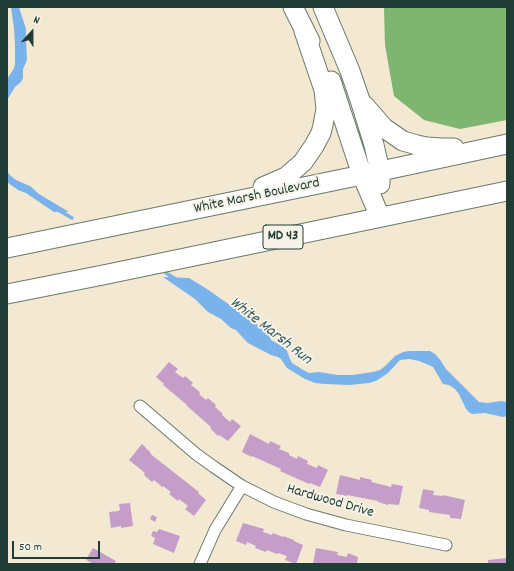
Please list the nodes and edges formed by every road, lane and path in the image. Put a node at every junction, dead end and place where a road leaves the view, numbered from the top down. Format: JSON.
{"nodes":[{"id":1,"x":293,"y":7,"type":"edge"},
{"id":2,"x":323,"y":7,"type":"edge"},
{"id":3,"x":304,"y":31,"type":"junction"},
{"id":4,"x":360,"y":100,"type":"junction"},
{"id":5,"x":502,"y":145,"type":"edge"},
{"id":6,"x":371,"y":173,"type":"junction"},
{"id":7,"x":507,"y":191,"type":"edge"},
{"id":8,"x":207,"y":207,"type":"junction"},
{"id":9,"x":380,"y":217,"type":"junction"},
{"id":10,"x":7,"y":248,"type":"edge"},
{"id":11,"x":7,"y":294,"type":"edge"},
{"id":12,"x":140,"y":406,"type":"dead end"},
{"id":13,"x":242,"y":486,"type":"junction"},
{"id":14,"x":446,"y":545,"type":"dead end"},
{"id":15,"x":200,"y":564,"type":"edge"}],
"edges":[{"from":1,"to":3,"type":"highway"},
{"from":2,"to":4,"type":"highway"},
{"from":3,"to":6,"type":"highway"},
{"from":3,"to":8,"type":"highway"},
{"from":4,"to":5,"type":"highway"},
{"from":4,"to":6,"type":"highway"},
{"from":5,"to":6,"type":"highway","name":"White Marsh Boulevard"},
{"from":6,"to":8,"type":"highway","name":"White Marsh Boulevard"},
{"from":6,"to":9,"type":"highway"},
{"from":7,"to":9,"type":"highway","number":"MD 43"},
{"from":8,"to":10,"type":"highway","name":"White Marsh Boulevard"},
{"from":9,"to":11,"type":"highway","number":"MD 43"},
{"from":12,"to":13,"type":"street","name":"Hardwood Drive"},
{"from":13,"to":14,"type":"street","name":"Hardwood Drive"},
{"from":13,"to":15,"type":"street"}]}
